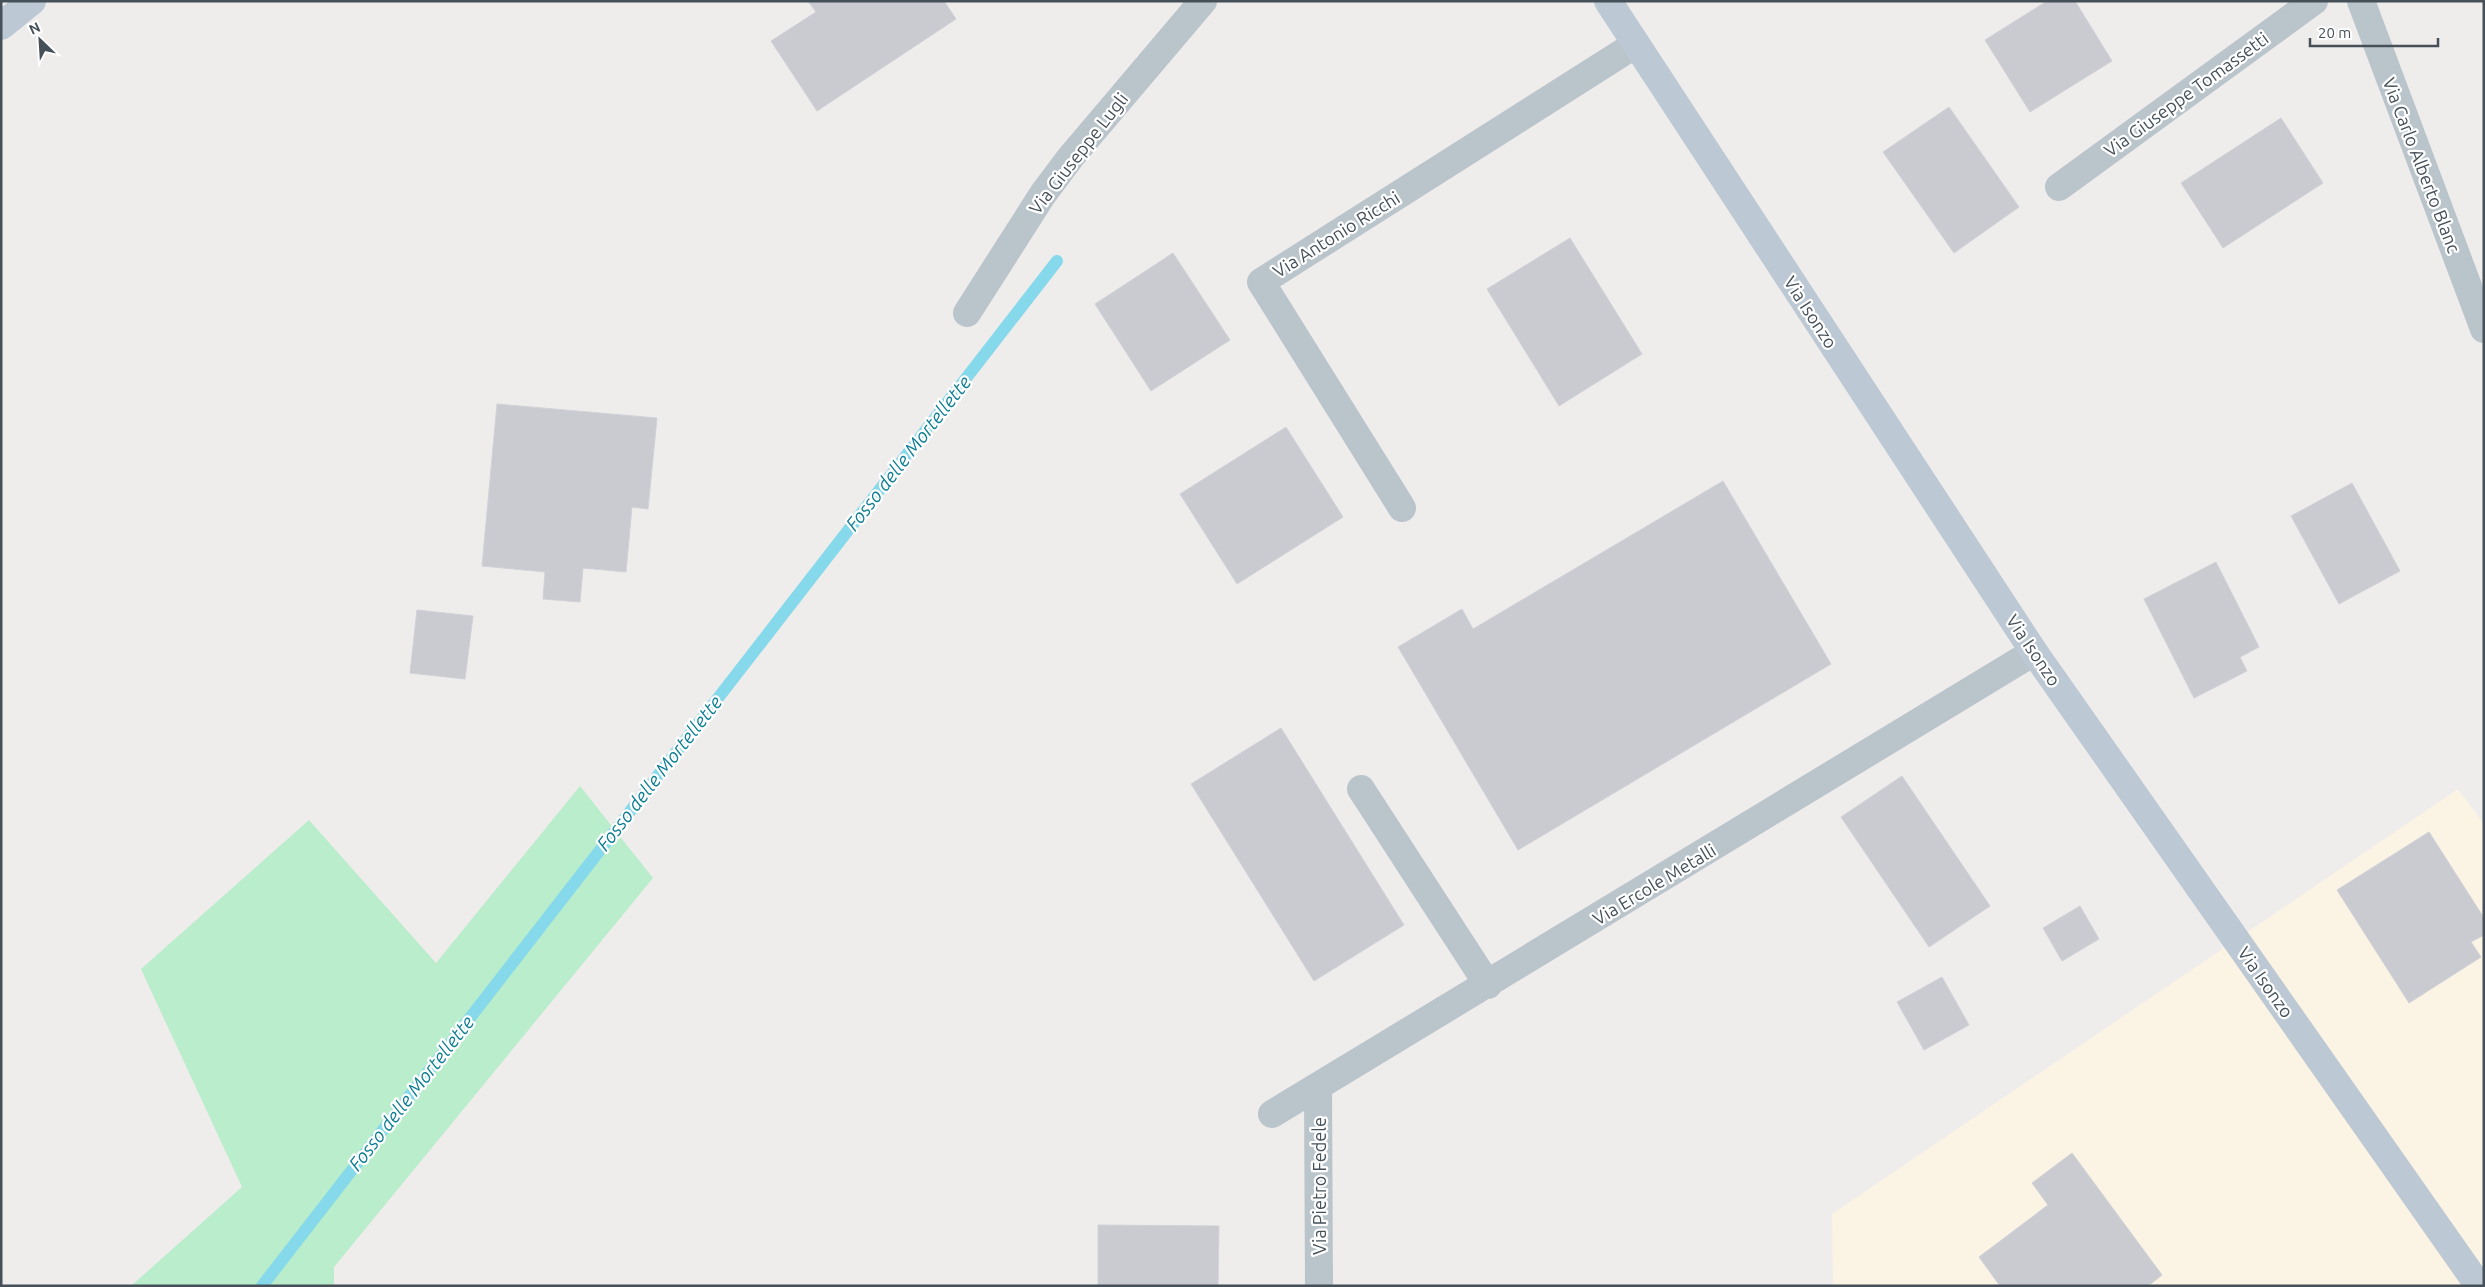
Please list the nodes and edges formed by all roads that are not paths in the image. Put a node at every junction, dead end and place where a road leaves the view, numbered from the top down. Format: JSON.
{"nodes":[{"id":1,"x":32,"y":1,"type":"edge"},
{"id":2,"x":1202,"y":1,"type":"edge"},
{"id":3,"x":1608,"y":1,"type":"edge"},
{"id":4,"x":2314,"y":1,"type":"edge"},
{"id":5,"x":2361,"y":1,"type":"edge"},
{"id":6,"x":1,"y":26,"type":"edge"},
{"id":7,"x":1636,"y":44,"type":"junction"},
{"id":8,"x":2059,"y":187,"type":"dead end"},
{"id":9,"x":967,"y":313,"type":"dead end"},
{"id":10,"x":2484,"y":329,"type":"edge"},
{"id":11,"x":1402,"y":508,"type":"dead end"},
{"id":12,"x":2034,"y":652,"type":"junction"},
{"id":13,"x":1361,"y":789,"type":"dead end"},
{"id":14,"x":1488,"y":985,"type":"junction"},
{"id":15,"x":1318,"y":1086,"type":"junction"},
{"id":16,"x":1272,"y":1114,"type":"dead end"},
{"id":17,"x":1319,"y":1286,"type":"edge"},
{"id":18,"x":2479,"y":1286,"type":"edge"}],
"edges":[{"from":1,"to":6,"type":"main road"},
{"from":2,"to":9,"type":"street","name":"Via Giuseppe Lugli"},
{"from":3,"to":7,"type":"main road","name":"Via Isonzo"},
{"from":4,"to":8,"type":"street","name":"Via Giuseppe Tomassetti"},
{"from":5,"to":10,"type":"street","name":"Via Carlo Alberto Blanc"},
{"from":7,"to":11,"type":"street","name":"Via Antonio Ricchi"},
{"from":7,"to":12,"type":"main road","name":"Via Isonzo"},
{"from":12,"to":14,"type":"street","name":"Via Ercole Metalli"},
{"from":12,"to":18,"type":"main road","name":"Via Isonzo"},
{"from":13,"to":14,"type":"street"},
{"from":14,"to":15,"type":"street","name":"Via Ercole Metalli"},
{"from":15,"to":16,"type":"street","name":"Via Ercole Metalli"},
{"from":15,"to":17,"type":"street","name":"Via Pietro Fedele"}]}
